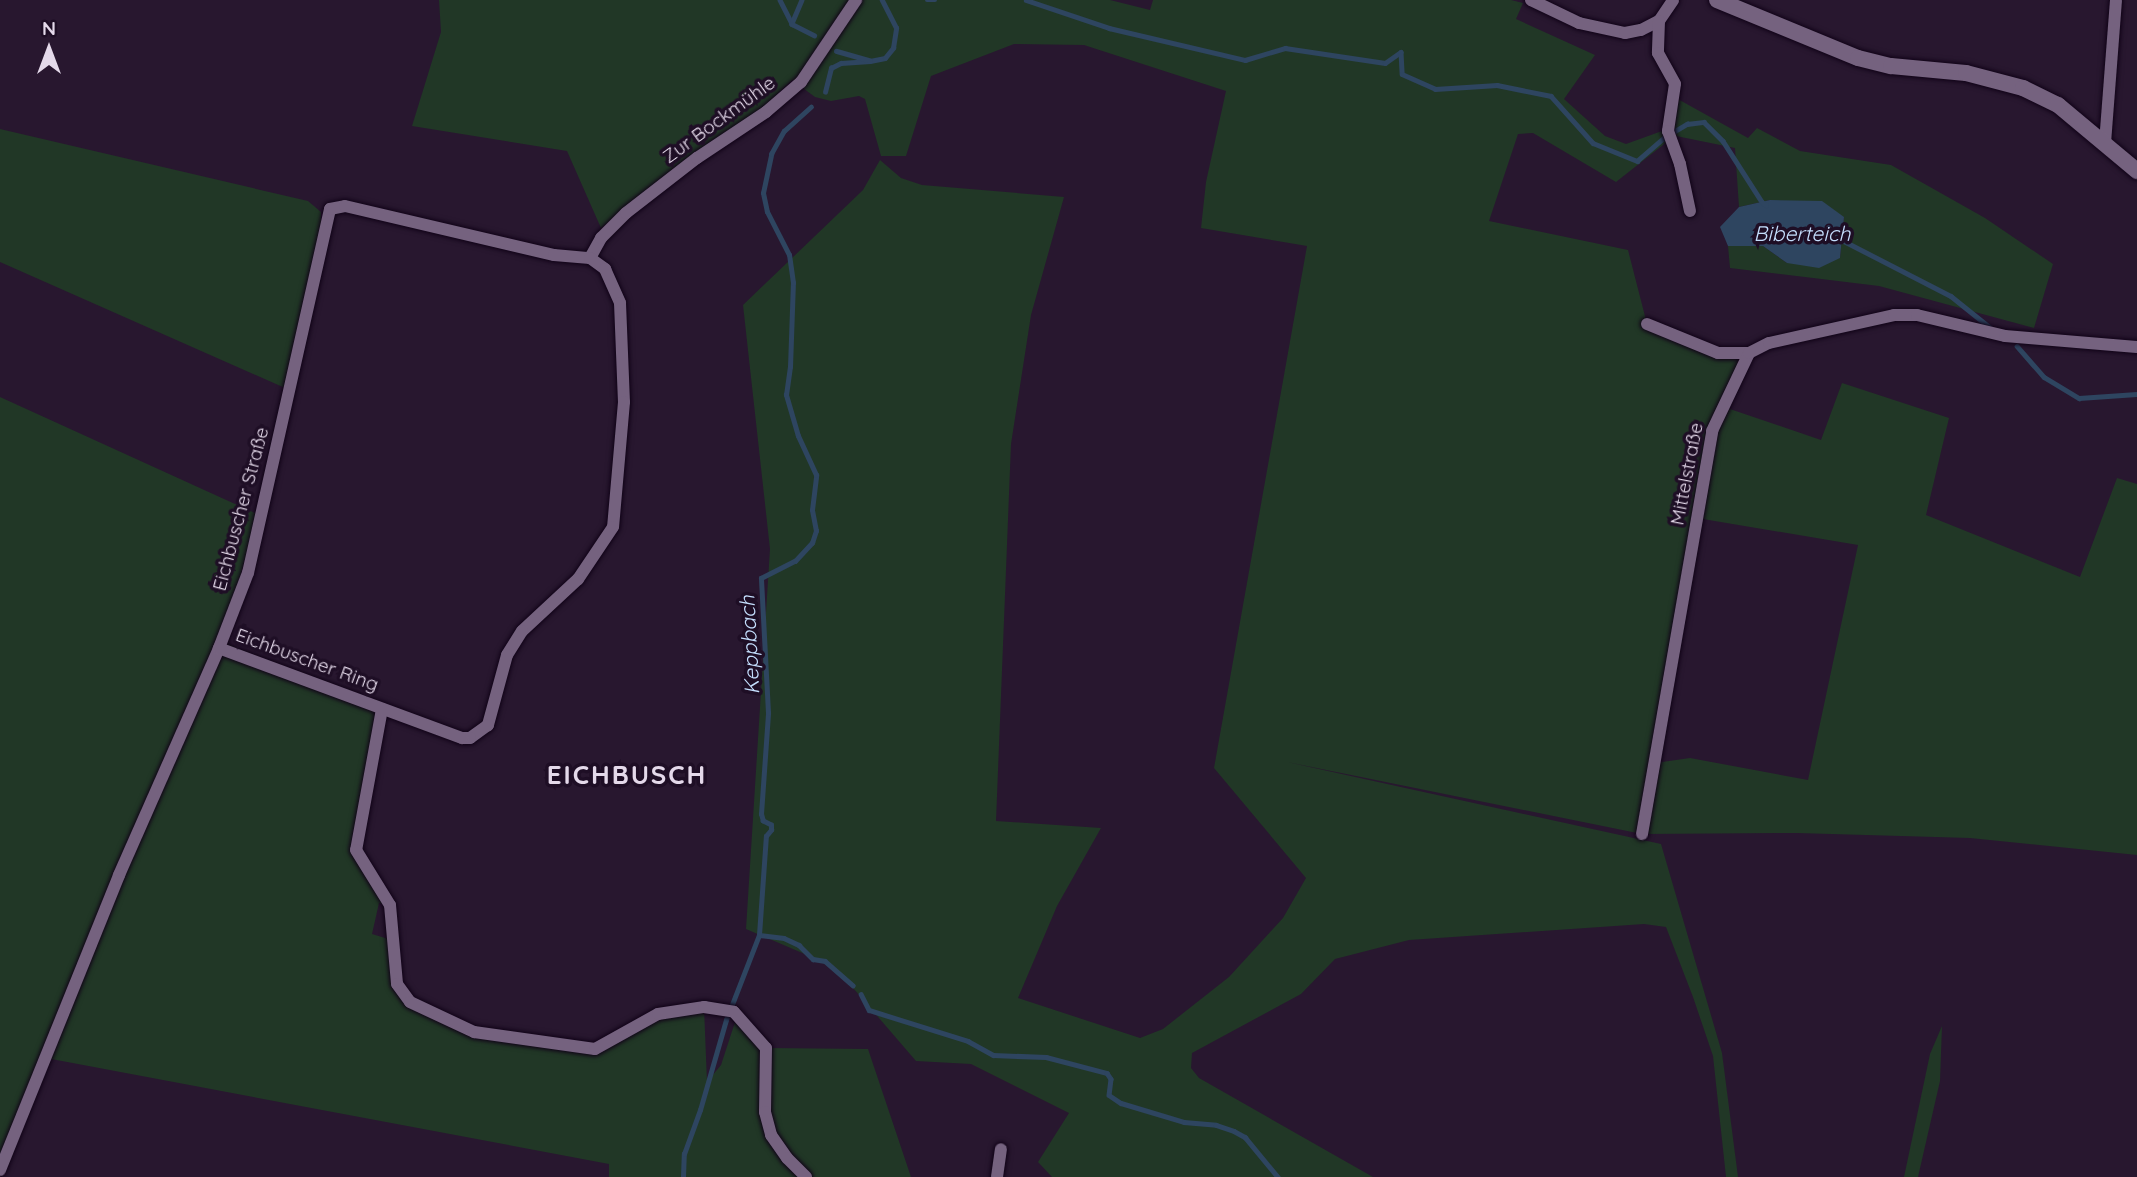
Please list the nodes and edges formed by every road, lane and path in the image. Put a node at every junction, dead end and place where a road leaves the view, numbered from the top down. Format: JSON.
{"nodes":[{"id":1,"x":856,"y":0,"type":"edge"},
{"id":2,"x":1531,"y":0,"type":"edge"},
{"id":3,"x":1673,"y":0,"type":"edge"},
{"id":4,"x":1717,"y":0,"type":"edge"},
{"id":5,"x":2116,"y":0,"type":"edge"},
{"id":6,"x":1659,"y":21,"type":"junction"},
{"id":7,"x":2105,"y":144,"type":"junction"},
{"id":8,"x":2137,"y":171,"type":"edge"},
{"id":9,"x":1690,"y":211,"type":"dead end"},
{"id":10,"x":590,"y":258,"type":"junction"},
{"id":11,"x":1647,"y":324,"type":"dead end"},
{"id":12,"x":2137,"y":347,"type":"edge"},
{"id":13,"x":1749,"y":353,"type":"junction"},
{"id":14,"x":219,"y":648,"type":"junction"},
{"id":15,"x":382,"y":709,"type":"junction"},
{"id":16,"x":1642,"y":834,"type":"dead end"},
{"id":17,"x":1001,"y":1149,"type":"dead end"},
{"id":18,"x":0,"y":1170,"type":"edge"},
{"id":19,"x":806,"y":1177,"type":"edge"},
{"id":20,"x":997,"y":1177,"type":"edge"}],
"edges":[{"from":1,"to":10,"type":"street","name":"Zur Bockmühle"},
{"from":2,"to":6,"type":"street"},
{"from":3,"to":6,"type":"street"},
{"from":4,"to":7,"type":"street"},
{"from":5,"to":7,"type":"street"},
{"from":6,"to":9,"type":"street"},
{"from":7,"to":8,"type":"street"},
{"from":10,"to":14,"type":"street","name":"Eichbuscher Straße"},
{"from":10,"to":15,"type":"street","name":"Eichbuscher Ring"},
{"from":11,"to":13,"type":"street"},
{"from":12,"to":13,"type":"street"},
{"from":13,"to":16,"type":"street","name":"Mittelstraße"},
{"from":14,"to":15,"type":"street","name":"Eichbuscher Ring"},
{"from":14,"to":18,"type":"street","name":"Eichbuscher Straße"},
{"from":15,"to":19,"type":"street","name":"Eichbuscher Ring"},
{"from":17,"to":20,"type":"street"}]}
